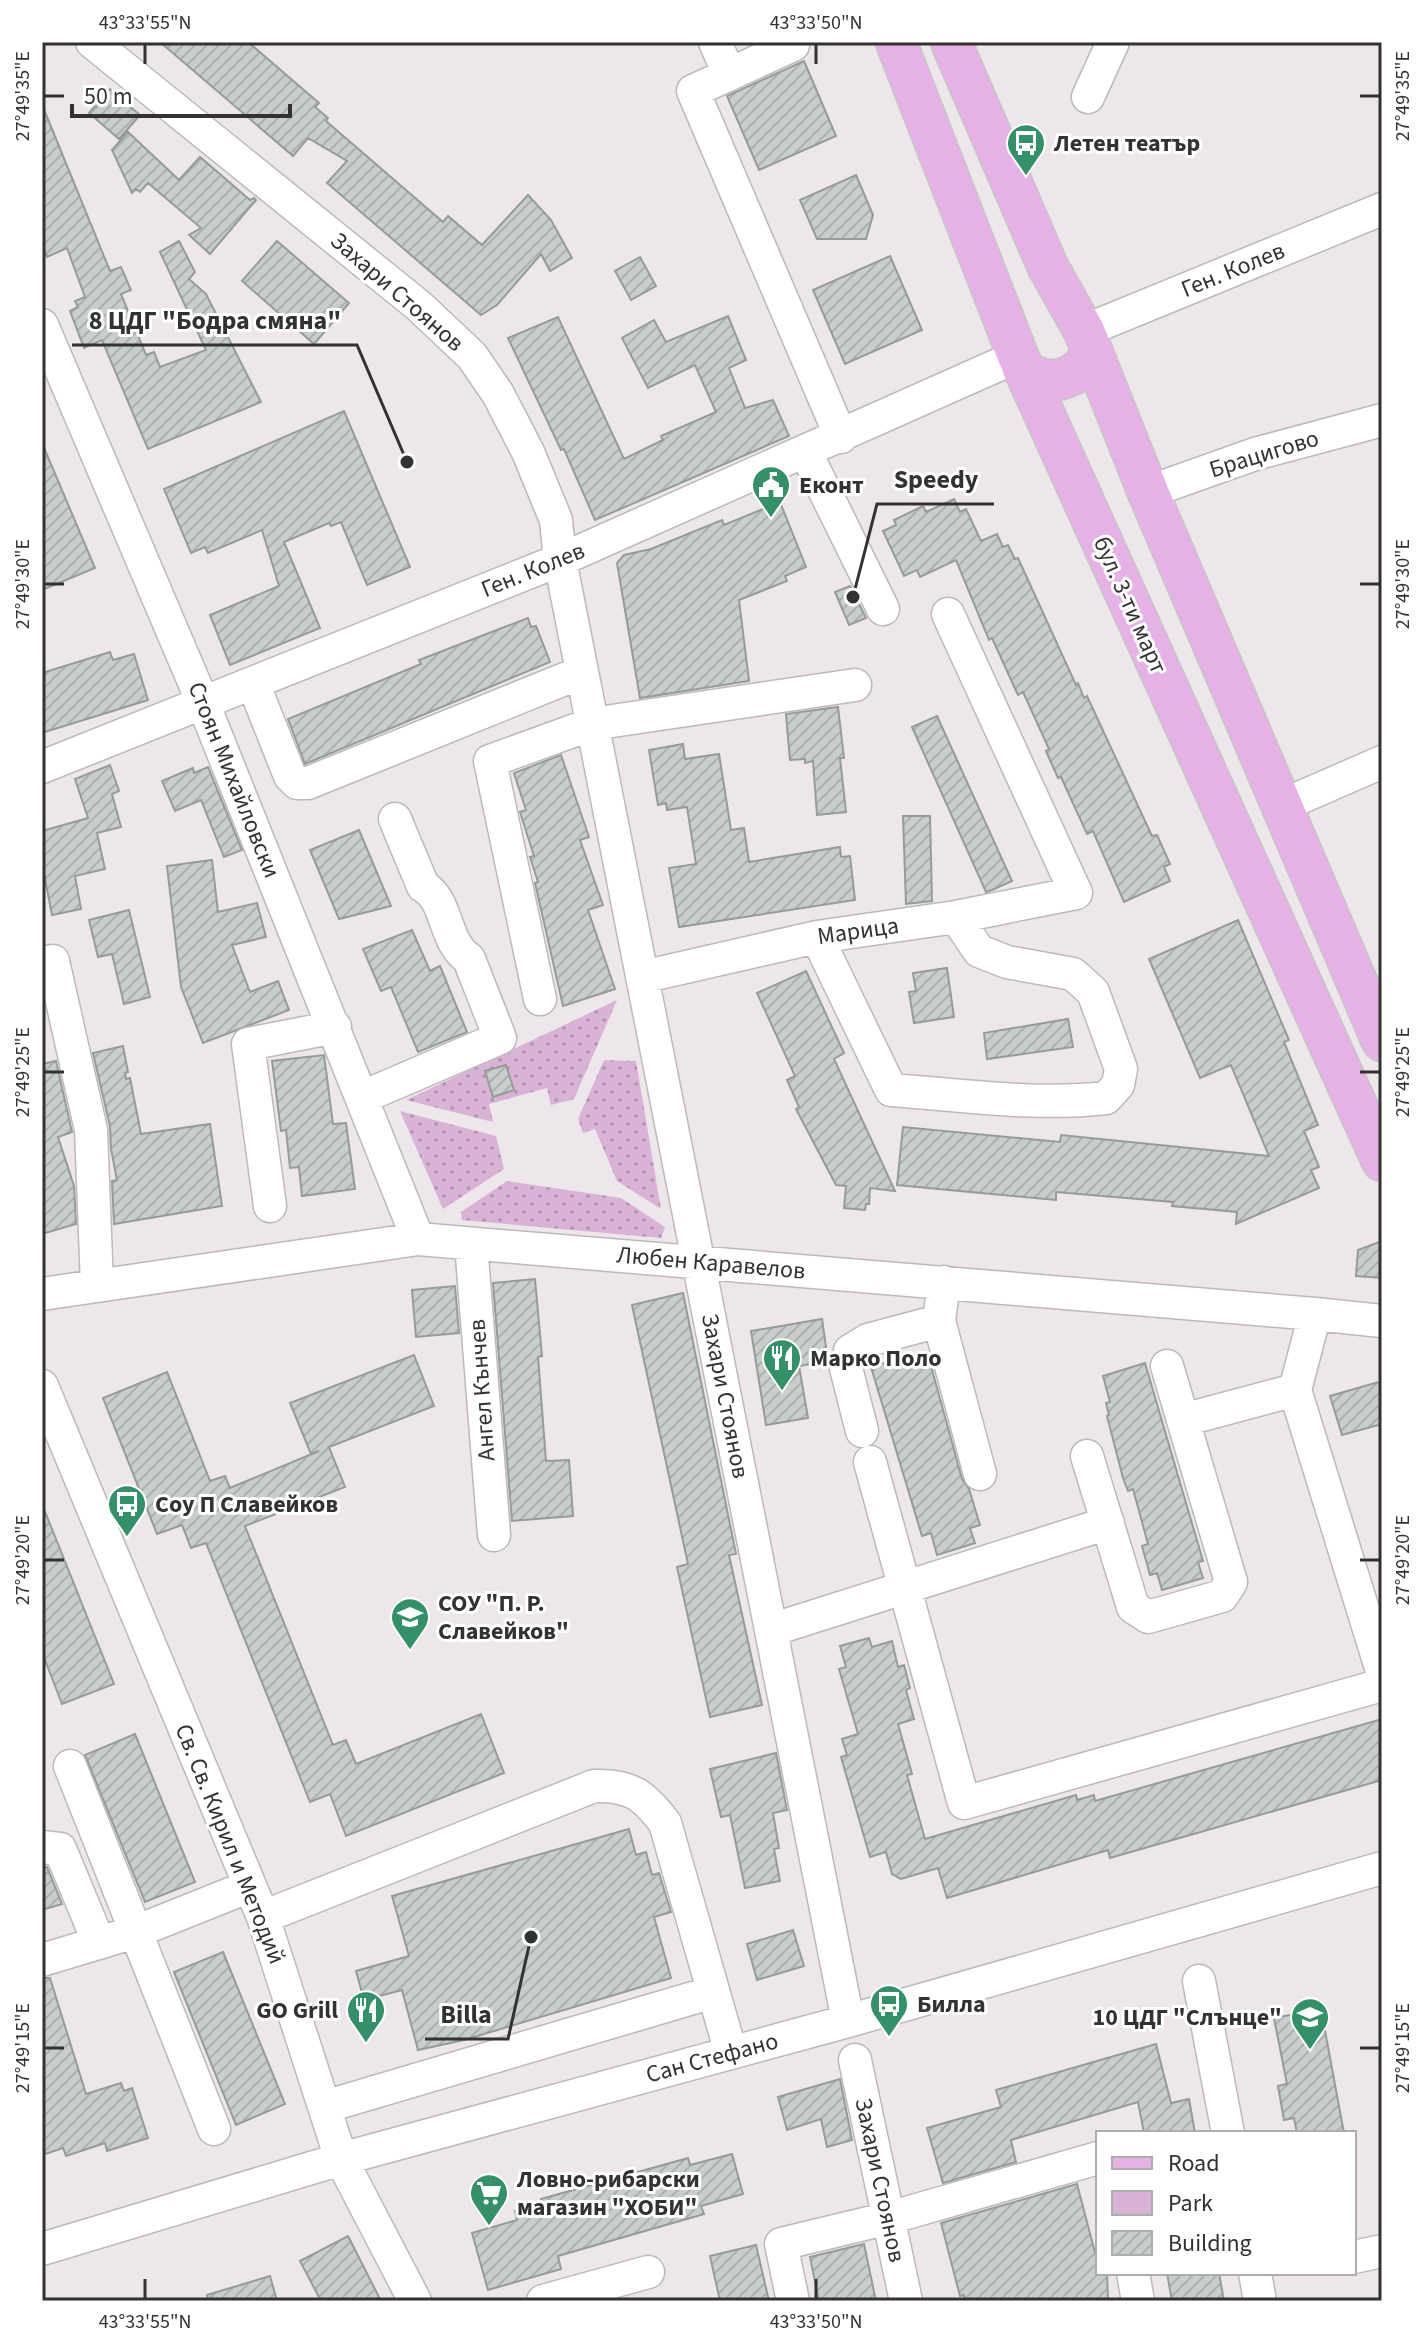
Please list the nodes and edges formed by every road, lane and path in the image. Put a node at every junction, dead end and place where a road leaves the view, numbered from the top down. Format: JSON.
{"nodes":[{"id":1,"x":92,"y":42,"type":"edge"},
{"id":2,"x":715,"y":42,"type":"edge"},
{"id":3,"x":792,"y":42,"type":"edge"},
{"id":4,"x":896,"y":42,"type":"edge"},
{"id":5,"x":951,"y":42,"type":"edge"},
{"id":6,"x":1113,"y":42,"type":"edge"},
{"id":7,"x":729,"y":74,"type":"junction"},
{"id":8,"x":1088,"y":97,"type":"dead end"},
{"id":9,"x":1382,"y":209,"type":"edge"},
{"id":10,"x":42,"y":325,"type":"edge"},
{"id":11,"x":1084,"y":335,"type":"junction"},
{"id":12,"x":1019,"y":357,"type":"junction"},
{"id":13,"x":1382,"y":420,"type":"edge"},
{"id":14,"x":841,"y":437,"type":"junction"},
{"id":15,"x":806,"y":453,"type":"junction"},
{"id":16,"x":1148,"y":492,"type":"junction"},
{"id":17,"x":560,"y":560,"type":"junction"},
{"id":18,"x":883,"y":609,"type":"dead end"},
{"id":19,"x":948,"y":614,"type":"dead end"},
{"id":20,"x":582,"y":672,"type":"junction"},
{"id":21,"x":253,"y":683,"type":"junction"},
{"id":22,"x":855,"y":685,"type":"dead end"},
{"id":23,"x":203,"y":703,"type":"junction"},
{"id":24,"x":592,"y":724,"type":"junction"},
{"id":25,"x":1382,"y":762,"type":"edge"},
{"id":26,"x":42,"y":767,"type":"edge"},
{"id":27,"x":1281,"y":806,"type":"junction"},
{"id":28,"x":395,"y":819,"type":"dead end"},
{"id":29,"x":956,"y":917,"type":"junction"},
{"id":30,"x":817,"y":937,"type":"junction"},
{"id":31,"x":42,"y":964,"type":"edge"},
{"id":32,"x":642,"y":977,"type":"junction"},
{"id":33,"x":540,"y":999,"type":"dead end"},
{"id":34,"x":335,"y":1027,"type":"junction"},
{"id":35,"x":1382,"y":1041,"type":"edge"},
{"id":36,"x":363,"y":1097,"type":"junction"},
{"id":37,"x":1382,"y":1161,"type":"edge"},
{"id":38,"x":270,"y":1206,"type":"dead end"},
{"id":39,"x":418,"y":1239,"type":"junction"},
{"id":40,"x":471,"y":1244,"type":"junction"},
{"id":41,"x":698,"y":1261,"type":"junction"},
{"id":42,"x":944,"y":1282,"type":"junction"},
{"id":43,"x":97,"y":1285,"type":"junction"},
{"id":44,"x":42,"y":1294,"type":"edge"},
{"id":45,"x":1315,"y":1314,"type":"junction"},
{"id":46,"x":939,"y":1321,"type":"junction"},
{"id":47,"x":1382,"y":1321,"type":"edge"},
{"id":48,"x":1167,"y":1366,"type":"dead end"},
{"id":49,"x":42,"y":1386,"type":"edge"},
{"id":50,"x":1295,"y":1390,"type":"junction"},
{"id":51,"x":1183,"y":1420,"type":"junction"},
{"id":52,"x":862,"y":1431,"type":"dead end"},
{"id":53,"x":1087,"y":1456,"type":"dead end"},
{"id":54,"x":870,"y":1462,"type":"dead end"},
{"id":55,"x":980,"y":1474,"type":"dead end"},
{"id":56,"x":1108,"y":1523,"type":"junction"},
{"id":57,"x":494,"y":1535,"type":"dead end"},
{"id":58,"x":903,"y":1588,"type":"junction"},
{"id":59,"x":771,"y":1630,"type":"junction"},
{"id":60,"x":1382,"y":1671,"type":"edge"},
{"id":61,"x":1382,"y":1685,"type":"edge"},
{"id":62,"x":70,"y":1766,"type":"dead end"},
{"id":63,"x":42,"y":1847,"type":"edge"},
{"id":64,"x":1382,"y":1868,"type":"edge"},
{"id":65,"x":250,"y":1886,"type":"junction"},
{"id":66,"x":263,"y":1917,"type":"junction"},
{"id":67,"x":135,"y":1932,"type":"junction"},
{"id":68,"x":99,"y":1943,"type":"junction"},
{"id":69,"x":42,"y":1960,"type":"edge"},
{"id":70,"x":1199,"y":1981,"type":"dead end"},
{"id":71,"x":713,"y":1992,"type":"junction"},
{"id":72,"x":848,"y":2021,"type":"junction"},
{"id":73,"x":731,"y":2053,"type":"junction"},
{"id":74,"x":855,"y":2060,"type":"dead end"},
{"id":75,"x":324,"y":2107,"type":"junction"},
{"id":76,"x":214,"y":2129,"type":"dead end"},
{"id":77,"x":1228,"y":2131,"type":"edge"},
{"id":78,"x":341,"y":2159,"type":"junction"},
{"id":79,"x":1096,"y":2159,"type":"edge"},
{"id":80,"x":889,"y":2218,"type":"junction"},
{"id":81,"x":42,"y":2249,"type":"edge"},
{"id":82,"x":1382,"y":2251,"type":"edge"},
{"id":83,"x":1356,"y":2257,"type":"edge"},
{"id":84,"x":648,"y":2272,"type":"dead end"},
{"id":85,"x":1133,"y":2275,"type":"edge"},
{"id":86,"x":415,"y":2301,"type":"edge"},
{"id":87,"x":543,"y":2301,"type":"edge"},
{"id":88,"x":793,"y":2301,"type":"edge"},
{"id":89,"x":906,"y":2301,"type":"edge"},
{"id":90,"x":1138,"y":2301,"type":"edge"}],
"edges":[{"from":1,"to":17,"type":"street","name":"Захари Стоянов"},
{"from":2,"to":7,"type":"street"},
{"from":3,"to":7,"type":"street"},
{"from":4,"to":12,"type":"main road","name":"бул. 3-ти март"},
{"from":5,"to":11,"type":"main road"},
{"from":6,"to":8,"type":"street"},
{"from":7,"to":14,"type":"street"},
{"from":9,"to":11,"type":"street","name":"Ген. Колев"},
{"from":10,"to":23,"type":"street","name":"Стоян Михайловски"},
{"from":11,"to":12,"type":"main road"},
{"from":11,"to":12,"type":"main road"},
{"from":11,"to":16,"type":"main road"},
{"from":12,"to":14,"type":"street","name":"Ген. Колев"},
{"from":12,"to":37,"type":"main road","name":"бул. 3-ти март"},
{"from":13,"to":16,"type":"street","name":"Брацигово"},
{"from":14,"to":15,"type":"street","name":"Ген. Колев"},
{"from":15,"to":17,"type":"street","name":"Ген. Колев"},
{"from":15,"to":18,"type":"street"},
{"from":16,"to":27,"type":"main road"},
{"from":17,"to":20,"type":"street","name":"Захари Стоянов"},
{"from":17,"to":21,"type":"street","name":"Ген. Колев"},
{"from":19,"to":29,"type":"street","name":"Марица"},
{"from":20,"to":21,"type":"street"},
{"from":20,"to":24,"type":"street","name":"Захари Стоянов"},
{"from":21,"to":23,"type":"street","name":"Ген. Колев"},
{"from":22,"to":24,"type":"street"},
{"from":23,"to":26,"type":"street","name":"Ген. Колев"},
{"from":23,"to":34,"type":"street","name":"Стоян Михайловски"},
{"from":24,"to":32,"type":"street","name":"Захари Стоянов"},
{"from":24,"to":33,"type":"street"},
{"from":25,"to":27,"type":"street"},
{"from":27,"to":35,"type":"main road"},
{"from":28,"to":36,"type":"street"},
{"from":29,"to":30,"type":"street","name":"Марица"},
{"from":29,"to":30,"type":"street"},
{"from":30,"to":32,"type":"street","name":"Марица"},
{"from":31,"to":43,"type":"street"},
{"from":32,"to":41,"type":"street","name":"Захари Стоянов"},
{"from":34,"to":36,"type":"street","name":"Стоян Михайловски"},
{"from":34,"to":38,"type":"street"},
{"from":36,"to":39,"type":"street","name":"Стоян Михайловски"},
{"from":39,"to":40,"type":"street","name":"Любен Каравелов"},
{"from":39,"to":43,"type":"street","name":"Любен Каравелов"},
{"from":40,"to":41,"type":"street","name":"Любен Каравелов"},
{"from":40,"to":57,"type":"street","name":"Ангел Кънчев"},
{"from":41,"to":42,"type":"street","name":"Любен Каравелов"},
{"from":41,"to":59,"type":"street","name":"Захари Стоянов"},
{"from":42,"to":45,"type":"street","name":"Любен Каравелов"},
{"from":42,"to":46,"type":"street"},
{"from":43,"to":44,"type":"street","name":"Любен Каравелов"},
{"from":45,"to":47,"type":"street","name":"Любен Каравелов"},
{"from":45,"to":50,"type":"street"},
{"from":46,"to":52,"type":"street"},
{"from":46,"to":55,"type":"street"},
{"from":48,"to":51,"type":"street"},
{"from":49,"to":65,"type":"street","name":"Св. Св. Кирил и Методий"},
{"from":50,"to":51,"type":"street"},
{"from":50,"to":60,"type":"street"},
{"from":51,"to":56,"type":"street"},
{"from":53,"to":56,"type":"street"},
{"from":54,"to":58,"type":"street"},
{"from":56,"to":58,"type":"street"},
{"from":58,"to":59,"type":"street"},
{"from":58,"to":61,"type":"street"},
{"from":59,"to":72,"type":"street","name":"Захари Стоянов"},
{"from":62,"to":67,"type":"street"},
{"from":63,"to":68,"type":"street"},
{"from":64,"to":72,"type":"street","name":"Сан Стефано"},
{"from":65,"to":66,"type":"street","name":"Св. Св. Кирил и Методий"},
{"from":65,"to":67,"type":"street"},
{"from":66,"to":71,"type":"street"},
{"from":66,"to":75,"type":"street","name":"Св. Св. Кирил и Методий"},
{"from":67,"to":68,"type":"street"},
{"from":67,"to":76,"type":"street"},
{"from":68,"to":69,"type":"street"},
{"from":70,"to":77,"type":"street"},
{"from":71,"to":73,"type":"street"},
{"from":71,"to":75,"type":"street"},
{"from":72,"to":73,"type":"street","name":"Сан Стефано"},
{"from":73,"to":78,"type":"street","name":"Сан Стефано"},
{"from":74,"to":80,"type":"street","name":"Захари Стоянов"},
{"from":75,"to":78,"type":"street","name":"Св. Св. Кирил и Методий"},
{"from":78,"to":81,"type":"street","name":"Сан Стефано"},
{"from":78,"to":86,"type":"street","name":"Св. Св. Кирил и Методий"},
{"from":79,"to":80,"type":"street"},
{"from":80,"to":88,"type":"street"},
{"from":80,"to":89,"type":"street","name":"Захари Стоянов"},
{"from":82,"to":83,"type":"street"},
{"from":84,"to":87,"type":"street"},
{"from":85,"to":90,"type":"street"}]}
